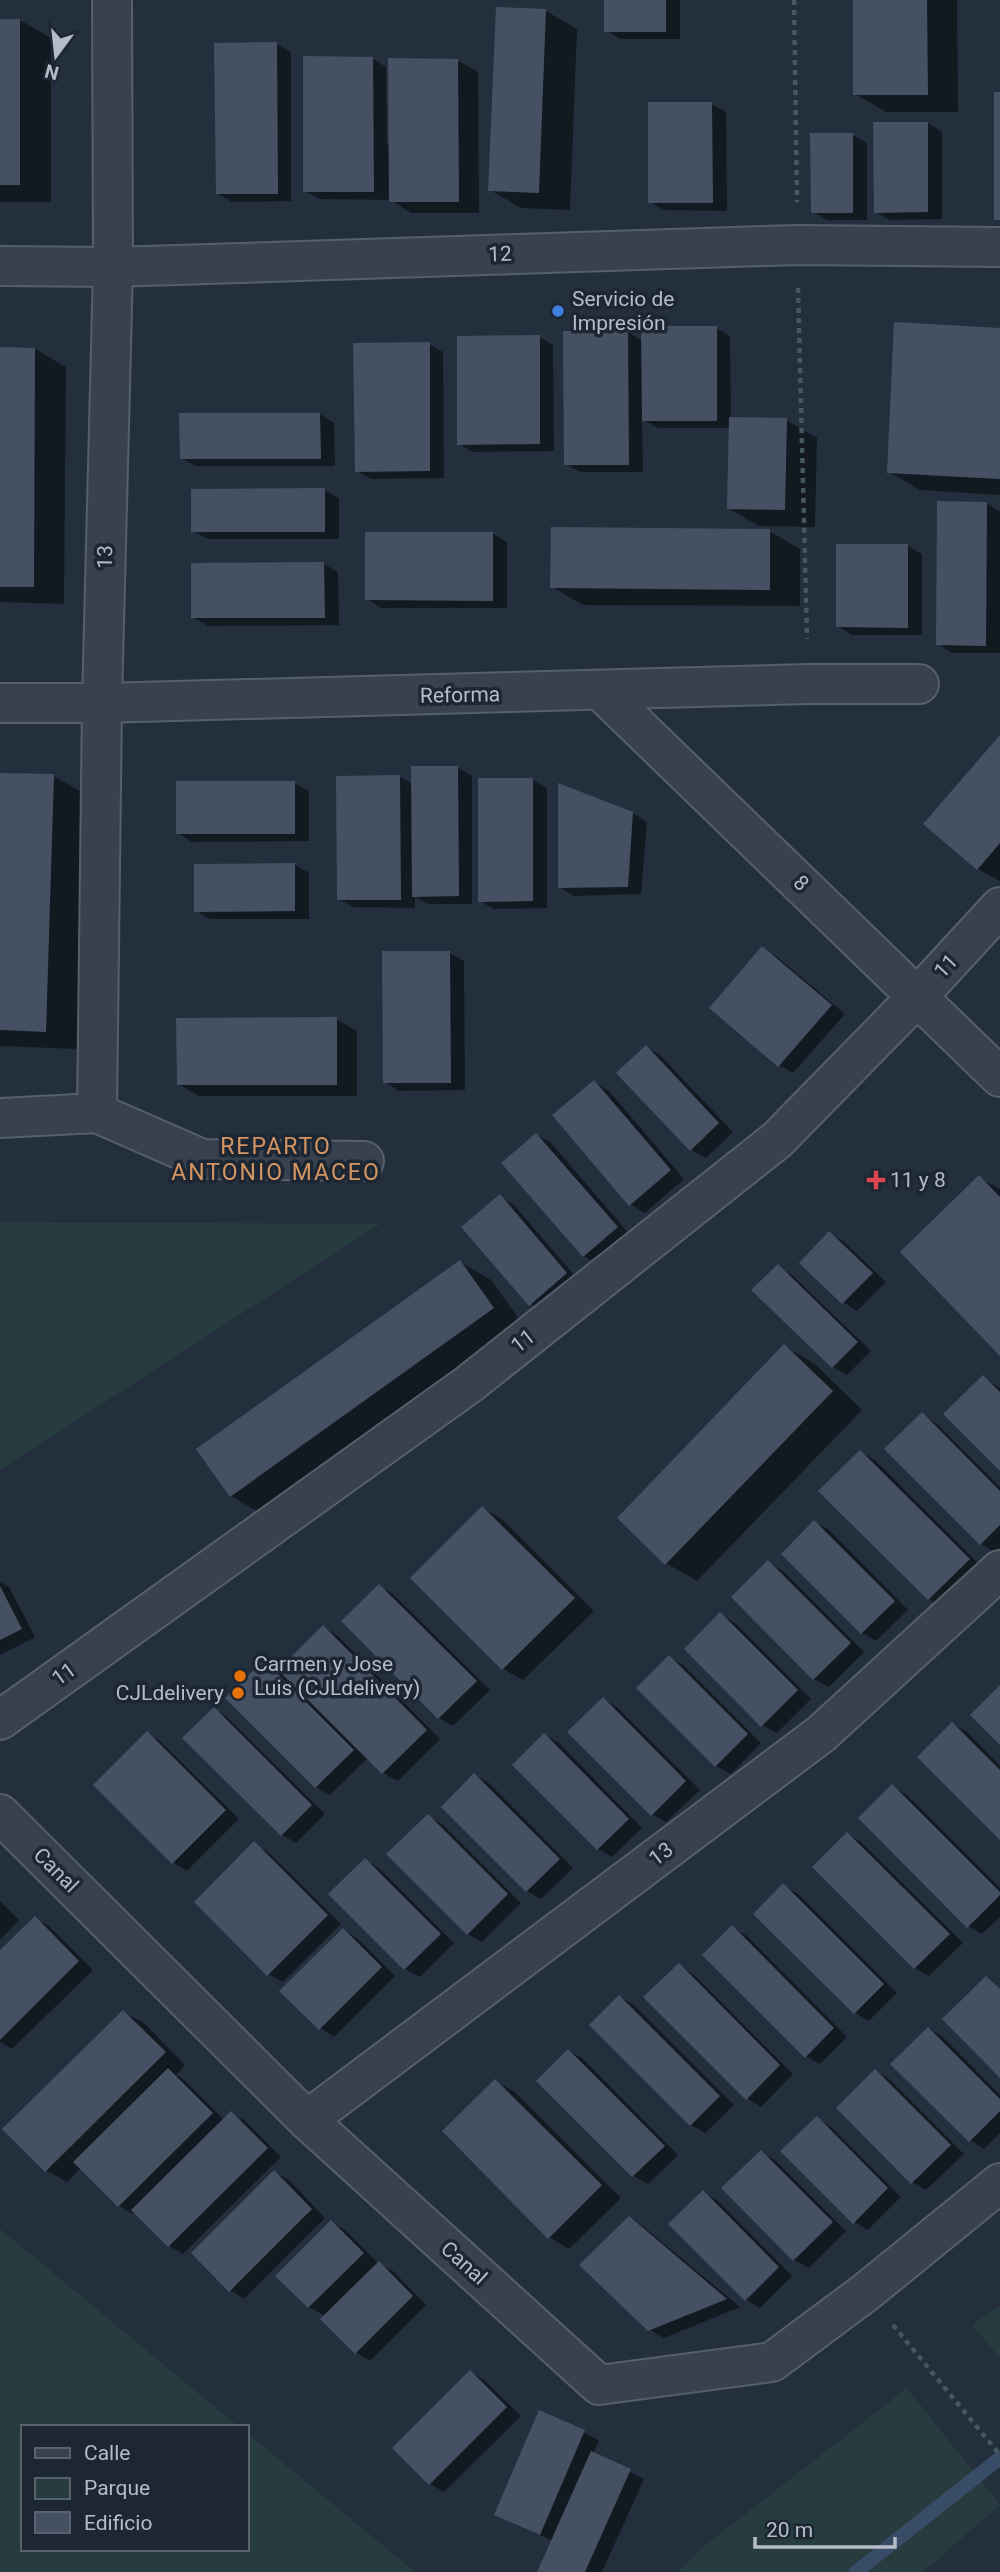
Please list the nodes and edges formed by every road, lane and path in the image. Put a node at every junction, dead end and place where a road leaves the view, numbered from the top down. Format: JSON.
{"nodes":[{"id":1,"x":113,"y":0,"type":"edge"},
{"id":2,"x":794,"y":0,"type":"edge"},
{"id":3,"x":797,"y":245,"type":"junction"},
{"id":4,"x":1000,"y":247,"type":"edge"},
{"id":5,"x":0,"y":266,"type":"edge"},
{"id":6,"x":113,"y":267,"type":"junction"},
{"id":7,"x":808,"y":684,"type":"junction"},
{"id":8,"x":919,"y":684,"type":"dead end"},
{"id":9,"x":601,"y":691,"type":"junction"},
{"id":10,"x":0,"y":703,"type":"edge"},
{"id":11,"x":102,"y":703,"type":"junction"},
{"id":12,"x":1000,"y":907,"type":"edge"},
{"id":13,"x":918,"y":996,"type":"junction"},
{"id":14,"x":1000,"y":1077,"type":"edge"},
{"id":15,"x":97,"y":1113,"type":"junction"},
{"id":16,"x":0,"y":1118,"type":"edge"},
{"id":17,"x":364,"y":1161,"type":"dead end"},
{"id":18,"x":1000,"y":1570,"type":"edge"},
{"id":19,"x":0,"y":1720,"type":"edge"},
{"id":20,"x":0,"y":1814,"type":"edge"},
{"id":21,"x":307,"y":2120,"type":"junction"},
{"id":22,"x":1000,"y":2183,"type":"edge"},
{"id":23,"x":866,"y":2292,"type":"junction"},
{"id":24,"x":1000,"y":2455,"type":"edge"}],
"edges":[{"from":1,"to":6,"type":"street","name":"13"},
{"from":2,"to":3,"type":"path"},
{"from":3,"to":4,"type":"street","name":"12"},
{"from":3,"to":6,"type":"street","name":"12"},
{"from":3,"to":7,"type":"path"},
{"from":5,"to":6,"type":"street","name":"12"},
{"from":6,"to":11,"type":"street","name":"13"},
{"from":7,"to":8,"type":"street","name":"Reforma"},
{"from":7,"to":9,"type":"street","name":"Reforma"},
{"from":9,"to":11,"type":"street","name":"Reforma"},
{"from":9,"to":13,"type":"street","name":"8"},
{"from":10,"to":11,"type":"street","name":"Reforma"},
{"from":11,"to":15,"type":"street","name":"13"},
{"from":12,"to":13,"type":"street","name":"11"},
{"from":13,"to":14,"type":"street","name":"8"},
{"from":13,"to":19,"type":"street","name":"11"},
{"from":15,"to":16,"type":"street"},
{"from":15,"to":17,"type":"street"},
{"from":18,"to":21,"type":"street","name":"13"},
{"from":20,"to":21,"type":"street","name":"Canal"},
{"from":21,"to":23,"type":"street","name":"Canal"},
{"from":22,"to":23,"type":"street","name":"Canal"},
{"from":23,"to":24,"type":"path"}]}
